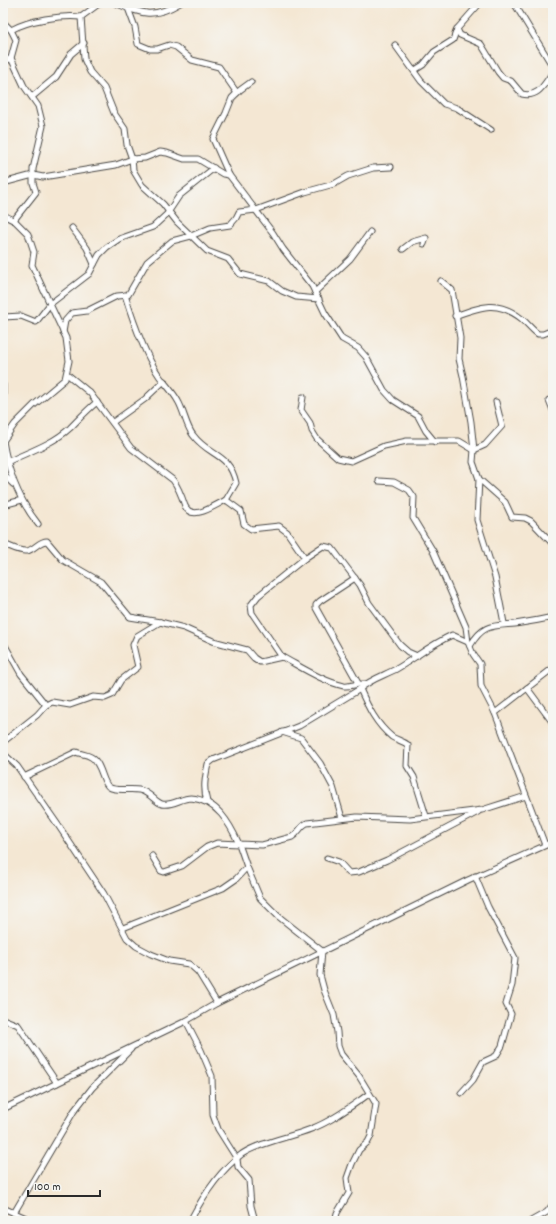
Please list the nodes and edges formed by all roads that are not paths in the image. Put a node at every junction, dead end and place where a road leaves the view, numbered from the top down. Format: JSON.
{"nodes":[{"id":1,"x":100,"y":3,"type":"edge"},
{"id":2,"x":115,"y":3,"type":"edge"},
{"id":3,"x":180,"y":3,"type":"edge"},
{"id":4,"x":480,"y":3,"type":"edge"},
{"id":5,"x":514,"y":3,"type":"edge"},
{"id":6,"x":128,"y":8,"type":"junction"},
{"id":7,"x":81,"y":17,"type":"junction"},
{"id":8,"x":3,"y":22,"type":"edge"},
{"id":9,"x":457,"y":29,"type":"junction"},
{"id":10,"x":11,"y":30,"type":"junction"},
{"id":11,"x":84,"y":43,"type":"junction"},
{"id":12,"x":395,"y":46,"type":"dead end"},
{"id":13,"x":11,"y":58,"type":"junction"},
{"id":14,"x":3,"y":63,"type":"edge"},
{"id":15,"x":553,"y":67,"type":"edge"},
{"id":16,"x":415,"y":70,"type":"junction"},
{"id":17,"x":553,"y":72,"type":"edge"},
{"id":18,"x":251,"y":82,"type":"dead end"},
{"id":19,"x":237,"y":93,"type":"junction"},
{"id":20,"x":32,"y":97,"type":"junction"},
{"id":21,"x":491,"y":130,"type":"dead end"},
{"id":22,"x":132,"y":159,"type":"junction"},
{"id":23,"x":391,"y":167,"type":"dead end"},
{"id":24,"x":214,"y":168,"type":"junction"},
{"id":25,"x":33,"y":175,"type":"junction"},
{"id":26,"x":229,"y":175,"type":"junction"},
{"id":27,"x":3,"y":183,"type":"edge"},
{"id":28,"x":256,"y":210,"type":"junction"},
{"id":29,"x":168,"y":211,"type":"junction"},
{"id":30,"x":3,"y":215,"type":"edge"},
{"id":31,"x":14,"y":220,"type":"junction"},
{"id":32,"x":72,"y":228,"type":"dead end"},
{"id":33,"x":370,"y":232,"type":"dead end"},
{"id":34,"x":191,"y":236,"type":"junction"},
{"id":35,"x":424,"y":244,"type":"dead end"},
{"id":36,"x":403,"y":249,"type":"dead end"},
{"id":37,"x":94,"y":264,"type":"junction"},
{"id":38,"x":441,"y":281,"type":"dead end"},
{"id":39,"x":315,"y":292,"type":"junction"},
{"id":40,"x":125,"y":295,"type":"junction"},
{"id":41,"x":319,"y":299,"type":"junction"},
{"id":42,"x":50,"y":304,"type":"junction"},
{"id":43,"x":456,"y":316,"type":"junction"},
{"id":44,"x":4,"y":317,"type":"edge"},
{"id":45,"x":553,"y":330,"type":"edge"},
{"id":46,"x":63,"y":332,"type":"junction"},
{"id":47,"x":67,"y":374,"type":"junction"},
{"id":48,"x":164,"y":381,"type":"junction"},
{"id":49,"x":3,"y":385,"type":"edge"},
{"id":50,"x":303,"y":397,"type":"dead end"},
{"id":51,"x":3,"y":399,"type":"edge"},
{"id":52,"x":548,"y":400,"type":"dead end"},
{"id":53,"x":97,"y":402,"type":"junction"},
{"id":54,"x":496,"y":402,"type":"dead end"},
{"id":55,"x":553,"y":410,"type":"edge"},
{"id":56,"x":113,"y":422,"type":"junction"},
{"id":57,"x":3,"y":441,"type":"edge"},
{"id":58,"x":435,"y":442,"type":"junction"},
{"id":59,"x":474,"y":450,"type":"junction"},
{"id":60,"x":7,"y":462,"type":"junction"},
{"id":61,"x":3,"y":476,"type":"edge"},
{"id":62,"x":479,"y":479,"type":"junction"},
{"id":63,"x":379,"y":481,"type":"dead end"},
{"id":64,"x":15,"y":487,"type":"junction"},
{"id":65,"x":22,"y":500,"type":"dead end"},
{"id":66,"x":226,"y":500,"type":"junction"},
{"id":67,"x":3,"y":505,"type":"edge"},
{"id":68,"x":38,"y":524,"type":"dead end"},
{"id":69,"x":3,"y":544,"type":"edge"},
{"id":70,"x":553,"y":544,"type":"edge"},
{"id":71,"x":305,"y":558,"type":"junction"},
{"id":72,"x":355,"y":578,"type":"junction"},
{"id":73,"x":553,"y":618,"type":"edge"},
{"id":74,"x":160,"y":622,"type":"junction"},
{"id":75,"x":504,"y":623,"type":"junction"},
{"id":76,"x":3,"y":642,"type":"edge"},
{"id":77,"x":469,"y":644,"type":"junction"},
{"id":78,"x":417,"y":656,"type":"junction"},
{"id":79,"x":282,"y":657,"type":"junction"},
{"id":80,"x":553,"y":668,"type":"edge"},
{"id":81,"x":358,"y":683,"type":"junction"},
{"id":82,"x":365,"y":684,"type":"junction"},
{"id":83,"x":527,"y":688,"type":"junction"},
{"id":84,"x":360,"y":690,"type":"junction"},
{"id":85,"x":46,"y":705,"type":"junction"},
{"id":86,"x":495,"y":713,"type":"junction"},
{"id":87,"x":553,"y":723,"type":"edge"},
{"id":88,"x":282,"y":732,"type":"junction"},
{"id":89,"x":3,"y":742,"type":"edge"},
{"id":90,"x":3,"y":753,"type":"edge"},
{"id":91,"x":24,"y":777,"type":"junction"},
{"id":92,"x":526,"y":796,"type":"junction"},
{"id":93,"x":207,"y":802,"type":"junction"},
{"id":94,"x":482,"y":810,"type":"junction"},
{"id":95,"x":426,"y":816,"type":"junction"},
{"id":96,"x":342,"y":818,"type":"junction"},
{"id":97,"x":553,"y":842,"type":"edge"},
{"id":98,"x":239,"y":844,"type":"junction"},
{"id":99,"x":545,"y":845,"type":"junction"},
{"id":100,"x":152,"y":856,"type":"dead end"},
{"id":101,"x":327,"y":858,"type":"dead end"},
{"id":102,"x":247,"y":867,"type":"junction"},
{"id":103,"x":475,"y":876,"type":"junction"},
{"id":104,"x":123,"y":928,"type":"junction"},
{"id":105,"x":322,"y":951,"type":"junction"},
{"id":106,"x":217,"y":1003,"type":"junction"},
{"id":107,"x":3,"y":1018,"type":"edge"},
{"id":108,"x":186,"y":1021,"type":"junction"},
{"id":109,"x":135,"y":1045,"type":"junction"},
{"id":110,"x":57,"y":1083,"type":"junction"},
{"id":111,"x":461,"y":1093,"type":"dead end"},
{"id":112,"x":368,"y":1094,"type":"junction"},
{"id":113,"x":3,"y":1108,"type":"edge"},
{"id":114,"x":237,"y":1159,"type":"junction"},
{"id":115,"x":553,"y":1204,"type":"edge"},
{"id":116,"x":3,"y":1208,"type":"edge"},
{"id":117,"x":14,"y":1213,"type":"junction"},
{"id":118,"x":25,"y":1219,"type":"edge"},
{"id":119,"x":33,"y":1221,"type":"edge"},
{"id":120,"x":190,"y":1221,"type":"edge"},
{"id":121,"x":255,"y":1221,"type":"edge"},
{"id":122,"x":335,"y":1221,"type":"edge"},
{"id":123,"x":531,"y":1221,"type":"edge"}],
"edges":[{"from":1,"to":7,"type":"street"},
{"from":2,"to":6,"type":"street"},
{"from":3,"to":6,"type":"street"},
{"from":4,"to":9,"type":"street"},
{"from":5,"to":15,"type":"street"},
{"from":6,"to":19,"type":"street"},
{"from":7,"to":10,"type":"street"},
{"from":7,"to":11,"type":"street"},
{"from":8,"to":10,"type":"street"},
{"from":9,"to":16,"type":"street"},
{"from":9,"to":17,"type":"street"},
{"from":10,"to":13,"type":"street"},
{"from":11,"to":20,"type":"street"},
{"from":11,"to":22,"type":"street"},
{"from":12,"to":16,"type":"street"},
{"from":13,"to":14,"type":"street"},
{"from":13,"to":20,"type":"street"},
{"from":16,"to":21,"type":"street"},
{"from":18,"to":19,"type":"street"},
{"from":19,"to":26,"type":"street"},
{"from":20,"to":25,"type":"street"},
{"from":22,"to":24,"type":"street"},
{"from":22,"to":25,"type":"street"},
{"from":22,"to":29,"type":"street"},
{"from":23,"to":28,"type":"street"},
{"from":24,"to":26,"type":"street"},
{"from":24,"to":29,"type":"street"},
{"from":25,"to":27,"type":"street"},
{"from":25,"to":31,"type":"street"},
{"from":26,"to":28,"type":"street"},
{"from":28,"to":34,"type":"street"},
{"from":28,"to":39,"type":"street"},
{"from":29,"to":34,"type":"street"},
{"from":29,"to":37,"type":"street"},
{"from":30,"to":31,"type":"street"},
{"from":31,"to":42,"type":"street"},
{"from":32,"to":37,"type":"street"},
{"from":33,"to":39,"type":"street"},
{"from":34,"to":40,"type":"street"},
{"from":34,"to":41,"type":"street"},
{"from":35,"to":36,"type":"street"},
{"from":37,"to":42,"type":"street"},
{"from":38,"to":43,"type":"street"},
{"from":39,"to":41,"type":"street"},
{"from":40,"to":46,"type":"street"},
{"from":40,"to":48,"type":"street"},
{"from":41,"to":58,"type":"street"},
{"from":42,"to":44,"type":"street"},
{"from":42,"to":46,"type":"street"},
{"from":43,"to":45,"type":"street"},
{"from":43,"to":59,"type":"street"},
{"from":46,"to":47,"type":"street"},
{"from":47,"to":53,"type":"street"},
{"from":47,"to":57,"type":"street"},
{"from":48,"to":56,"type":"street"},
{"from":48,"to":66,"type":"street"},
{"from":49,"to":51,"type":"street"},
{"from":50,"to":58,"type":"street"},
{"from":52,"to":55,"type":"street"},
{"from":53,"to":56,"type":"street"},
{"from":53,"to":60,"type":"street"},
{"from":54,"to":59,"type":"street"},
{"from":56,"to":66,"type":"street"},
{"from":57,"to":60,"type":"street"},
{"from":58,"to":59,"type":"street"},
{"from":59,"to":62,"type":"street"},
{"from":60,"to":64,"type":"street"},
{"from":61,"to":64,"type":"street"},
{"from":62,"to":70,"type":"street"},
{"from":62,"to":75,"type":"street"},
{"from":63,"to":77,"type":"street"},
{"from":64,"to":68,"type":"street"},
{"from":65,"to":67,"type":"street"},
{"from":66,"to":71,"type":"street"},
{"from":69,"to":74,"type":"street"},
{"from":71,"to":72,"type":"street"},
{"from":71,"to":79,"type":"street"},
{"from":72,"to":78,"type":"street"},
{"from":72,"to":81,"type":"street"},
{"from":73,"to":75,"type":"street"},
{"from":74,"to":79,"type":"street"},
{"from":74,"to":85,"type":"street"},
{"from":75,"to":77,"type":"street"},
{"from":76,"to":85,"type":"street"},
{"from":77,"to":78,"type":"street"},
{"from":77,"to":86,"type":"street"},
{"from":78,"to":82,"type":"street"},
{"from":79,"to":81,"type":"street"},
{"from":80,"to":83,"type":"street"},
{"from":81,"to":82,"type":"street"},
{"from":82,"to":84,"type":"street"},
{"from":83,"to":86,"type":"street"},
{"from":83,"to":87,"type":"street"},
{"from":84,"to":88,"type":"street"},
{"from":84,"to":95,"type":"street"},
{"from":85,"to":89,"type":"street"},
{"from":86,"to":92,"type":"street"},
{"from":88,"to":93,"type":"street"},
{"from":88,"to":96,"type":"street"},
{"from":90,"to":91,"type":"street"},
{"from":91,"to":93,"type":"street"},
{"from":91,"to":104,"type":"street"},
{"from":92,"to":94,"type":"street"},
{"from":92,"to":99,"type":"street"},
{"from":93,"to":98,"type":"street"},
{"from":94,"to":95,"type":"street"},
{"from":94,"to":101,"type":"street"},
{"from":95,"to":96,"type":"street"},
{"from":96,"to":98,"type":"street"},
{"from":97,"to":99,"type":"street"},
{"from":98,"to":100,"type":"street"},
{"from":98,"to":102,"type":"street"},
{"from":99,"to":103,"type":"street"},
{"from":102,"to":104,"type":"street"},
{"from":102,"to":105,"type":"street"},
{"from":103,"to":105,"type":"street"},
{"from":103,"to":111,"type":"street"},
{"from":104,"to":106,"type":"street"},
{"from":105,"to":106,"type":"street"},
{"from":105,"to":112,"type":"street"},
{"from":106,"to":108,"type":"street"},
{"from":107,"to":110,"type":"street"},
{"from":108,"to":109,"type":"street"},
{"from":108,"to":114,"type":"street"},
{"from":109,"to":110,"type":"street"},
{"from":109,"to":117,"type":"street"},
{"from":110,"to":113,"type":"street"},
{"from":112,"to":114,"type":"street"},
{"from":112,"to":122,"type":"street"},
{"from":114,"to":120,"type":"street"},
{"from":114,"to":121,"type":"street"},
{"from":115,"to":123,"type":"street"},
{"from":116,"to":117,"type":"street"},
{"from":117,"to":118,"type":"street"},
{"from":118,"to":119,"type":"street"}]}
